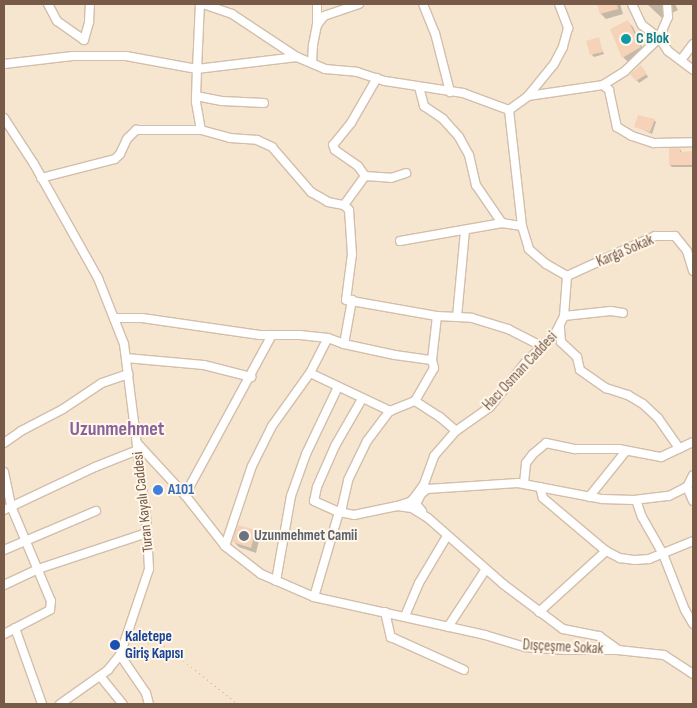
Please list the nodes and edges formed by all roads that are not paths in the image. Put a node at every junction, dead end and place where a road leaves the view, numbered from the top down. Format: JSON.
{"nodes":[{"id":1,"x":48,"y":4,"type":"edge"},
{"id":2,"x":90,"y":4,"type":"edge"},
{"id":3,"x":202,"y":4,"type":"edge"},
{"id":4,"x":317,"y":4,"type":"edge"},
{"id":5,"x":358,"y":4,"type":"edge"},
{"id":6,"x":423,"y":4,"type":"edge"},
{"id":7,"x":559,"y":4,"type":"edge"},
{"id":8,"x":632,"y":4,"type":"edge"},
{"id":9,"x":668,"y":4,"type":"edge"},
{"id":10,"x":317,"y":25,"type":"junction"},
{"id":11,"x":658,"y":38,"type":"junction"},
{"id":12,"x":693,"y":44,"type":"edge"},
{"id":13,"x":297,"y":57,"type":"junction"},
{"id":14,"x":681,"y":60,"type":"junction"},
{"id":15,"x":312,"y":63,"type":"junction"},
{"id":16,"x":4,"y":64,"type":"edge"},
{"id":17,"x":197,"y":69,"type":"junction"},
{"id":18,"x":693,"y":70,"type":"edge"},
{"id":19,"x":377,"y":78,"type":"junction"},
{"id":20,"x":603,"y":85,"type":"junction"},
{"id":21,"x":419,"y":87,"type":"junction"},
{"id":22,"x":450,"y":92,"type":"junction"},
{"id":23,"x":196,"y":96,"type":"junction"},
{"id":24,"x":528,"y":96,"type":"junction"},
{"id":25,"x":264,"y":103,"type":"dead end"},
{"id":26,"x":509,"y":110,"type":"junction"},
{"id":27,"x":4,"y":118,"type":"edge"},
{"id":28,"x":201,"y":130,"type":"junction"},
{"id":29,"x":693,"y":142,"type":"edge"},
{"id":30,"x":406,"y":173,"type":"dead end"},
{"id":31,"x":365,"y":176,"type":"junction"},
{"id":32,"x":42,"y":178,"type":"junction"},
{"id":33,"x":344,"y":205,"type":"junction"},
{"id":34,"x":502,"y":223,"type":"junction"},
{"id":35,"x":522,"y":226,"type":"junction"},
{"id":36,"x":465,"y":230,"type":"junction"},
{"id":37,"x":400,"y":242,"type":"dead end"},
{"id":38,"x":693,"y":271,"type":"edge"},
{"id":39,"x":566,"y":276,"type":"junction"},
{"id":40,"x":351,"y":301,"type":"junction"},
{"id":41,"x":622,"y":313,"type":"dead end"},
{"id":42,"x":437,"y":316,"type":"junction"},
{"id":43,"x":564,"y":316,"type":"junction"},
{"id":44,"x":457,"y":317,"type":"junction"},
{"id":45,"x":114,"y":318,"type":"junction"},
{"id":46,"x":560,"y":328,"type":"junction"},
{"id":47,"x":272,"y":335,"type":"junction"},
{"id":48,"x":328,"y":338,"type":"junction"},
{"id":49,"x":344,"y":344,"type":"junction"},
{"id":50,"x":542,"y":346,"type":"junction"},
{"id":51,"x":126,"y":358,"type":"junction"},
{"id":52,"x":432,"y":360,"type":"junction"},
{"id":53,"x":310,"y":373,"type":"junction"},
{"id":54,"x":128,"y":374,"type":"junction"},
{"id":55,"x":250,"y":377,"type":"junction"},
{"id":56,"x":338,"y":387,"type":"junction"},
{"id":57,"x":362,"y":399,"type":"junction"},
{"id":58,"x":415,"y":401,"type":"junction"},
{"id":59,"x":390,"y":411,"type":"junction"},
{"id":60,"x":456,"y":431,"type":"junction"},
{"id":61,"x":693,"y":442,"type":"edge"},
{"id":62,"x":4,"y":443,"type":"edge"},
{"id":63,"x":138,"y":447,"type":"junction"},
{"id":64,"x":679,"y":448,"type":"junction"},
{"id":65,"x":626,"y":451,"type":"junction"},
{"id":66,"x":4,"y":472,"type":"edge"},
{"id":67,"x":693,"y":475,"type":"edge"},
{"id":68,"x":524,"y":483,"type":"junction"},
{"id":69,"x":425,"y":487,"type":"junction"},
{"id":70,"x":540,"y":487,"type":"junction"},
{"id":71,"x":687,"y":487,"type":"junction"},
{"id":72,"x":184,"y":495,"type":"junction"},
{"id":73,"x":590,"y":497,"type":"junction"},
{"id":74,"x":636,"y":500,"type":"junction"},
{"id":75,"x":693,"y":501,"type":"edge"},
{"id":76,"x":413,"y":504,"type":"junction"},
{"id":77,"x":7,"y":508,"type":"edge"},
{"id":78,"x":96,"y":512,"type":"dead end"},
{"id":79,"x":339,"y":512,"type":"junction"},
{"id":80,"x":147,"y":533,"type":"junction"},
{"id":81,"x":447,"y":536,"type":"junction"},
{"id":82,"x":25,"y":540,"type":"junction"},
{"id":83,"x":693,"y":541,"type":"edge"},
{"id":84,"x":225,"y":546,"type":"junction"},
{"id":85,"x":4,"y":550,"type":"edge"},
{"id":86,"x":606,"y":551,"type":"junction"},
{"id":87,"x":663,"y":554,"type":"junction"},
{"id":88,"x":38,"y":569,"type":"junction"},
{"id":89,"x":486,"y":569,"type":"junction"},
{"id":90,"x":276,"y":580,"type":"junction"},
{"id":91,"x":4,"y":585,"type":"edge"},
{"id":92,"x":314,"y":597,"type":"junction"},
{"id":93,"x":385,"y":612,"type":"junction"},
{"id":94,"x":539,"y":612,"type":"junction"},
{"id":95,"x":405,"y":616,"type":"junction"},
{"id":96,"x":693,"y":624,"type":"edge"},
{"id":97,"x":448,"y":627,"type":"junction"},
{"id":98,"x":15,"y":628,"type":"junction"},
{"id":99,"x":4,"y":634,"type":"edge"},
{"id":100,"x":618,"y":650,"type":"junction"},
{"id":101,"x":120,"y":655,"type":"junction"},
{"id":102,"x":464,"y":670,"type":"dead end"},
{"id":103,"x":693,"y":674,"type":"edge"},
{"id":104,"x":100,"y":676,"type":"junction"},
{"id":105,"x":42,"y":704,"type":"edge"},
{"id":106,"x":62,"y":704,"type":"edge"},
{"id":107,"x":123,"y":704,"type":"edge"},
{"id":108,"x":149,"y":704,"type":"edge"}],
"edges":[{"from":1,"to":2,"type":"street"},
{"from":3,"to":13,"type":"street"},
{"from":3,"to":17,"type":"street"},
{"from":4,"to":10,"type":"street"},
{"from":5,"to":10,"type":"street"},
{"from":6,"to":22,"type":"street"},
{"from":7,"to":24,"type":"street"},
{"from":8,"to":11,"type":"street"},
{"from":9,"to":11,"type":"street"},
{"from":10,"to":15,"type":"street"},
{"from":11,"to":14,"type":"street"},
{"from":11,"to":20,"type":"street"},
{"from":12,"to":14,"type":"street"},
{"from":13,"to":15,"type":"street"},
{"from":13,"to":17,"type":"street"},
{"from":14,"to":18,"type":"street"},
{"from":15,"to":19,"type":"street"},
{"from":16,"to":17,"type":"street"},
{"from":17,"to":23,"type":"street"},
{"from":19,"to":21,"type":"street"},
{"from":19,"to":31,"type":"street"},
{"from":20,"to":24,"type":"street"},
{"from":20,"to":29,"type":"street"},
{"from":21,"to":22,"type":"street"},
{"from":21,"to":34,"type":"street"},
{"from":22,"to":26,"type":"street"},
{"from":23,"to":25,"type":"street"},
{"from":23,"to":28,"type":"street"},
{"from":24,"to":26,"type":"street"},
{"from":26,"to":35,"type":"street"},
{"from":27,"to":32,"type":"street","name":"Turan Kayalı Caddesi"},
{"from":28,"to":32,"type":"street"},
{"from":28,"to":33,"type":"street"},
{"from":30,"to":31,"type":"street"},
{"from":31,"to":33,"type":"street"},
{"from":32,"to":45,"type":"street","name":"Turan Kayalı Caddesi"},
{"from":33,"to":40,"type":"street"},
{"from":34,"to":35,"type":"street"},
{"from":34,"to":36,"type":"street"},
{"from":35,"to":39,"type":"street"},
{"from":36,"to":37,"type":"street"},
{"from":36,"to":44,"type":"street"},
{"from":38,"to":39,"type":"street","name":"Karga Sokak"},
{"from":39,"to":43,"type":"street","name":"Hacı Osman Caddesi"},
{"from":40,"to":42,"type":"street"},
{"from":40,"to":49,"type":"street"},
{"from":41,"to":43,"type":"street"},
{"from":42,"to":44,"type":"street"},
{"from":42,"to":52,"type":"street"},
{"from":43,"to":46,"type":"street","name":"Hacı Osman Caddesi"},
{"from":44,"to":50,"type":"street"},
{"from":45,"to":47,"type":"street"},
{"from":45,"to":51,"type":"street","name":"Turan Kayalı Caddesi"},
{"from":46,"to":50,"type":"street","name":"Hacı Osman Caddesi"},
{"from":46,"to":64,"type":"street"},
{"from":47,"to":48,"type":"street"},
{"from":47,"to":55,"type":"street"},
{"from":48,"to":49,"type":"street"},
{"from":48,"to":53,"type":"street"},
{"from":49,"to":52,"type":"street"},
{"from":50,"to":60,"type":"street","name":"Hacı Osman Caddesi"},
{"from":51,"to":54,"type":"street","name":"Turan Kayalı Caddesi"},
{"from":51,"to":55,"type":"street"},
{"from":52,"to":58,"type":"street"},
{"from":53,"to":56,"type":"street"},
{"from":53,"to":84,"type":"street"},
{"from":54,"to":62,"type":"street"},
{"from":54,"to":63,"type":"street","name":"Turan Kayalı Caddesi"},
{"from":55,"to":72,"type":"street"},
{"from":56,"to":57,"type":"street"},
{"from":56,"to":90,"type":"street"},
{"from":57,"to":59,"type":"street"},
{"from":57,"to":79,"type":"street"},
{"from":58,"to":59,"type":"street"},
{"from":58,"to":60,"type":"street"},
{"from":59,"to":79,"type":"street"},
{"from":60,"to":69,"type":"street","name":"Hacı Osman Caddesi"},
{"from":61,"to":64,"type":"street"},
{"from":63,"to":72,"type":"street","name":"Dışçeşme Sokak"},
{"from":63,"to":77,"type":"street"},
{"from":63,"to":80,"type":"street","name":"Turan Kayalı Caddesi"},
{"from":64,"to":65,"type":"street"},
{"from":65,"to":68,"type":"street"},
{"from":65,"to":73,"type":"street"},
{"from":66,"to":77,"type":"street"},
{"from":67,"to":71,"type":"street"},
{"from":68,"to":69,"type":"street"},
{"from":68,"to":70,"type":"street"},
{"from":69,"to":76,"type":"street","name":"Hacı Osman Caddesi"},
{"from":70,"to":73,"type":"street"},
{"from":70,"to":86,"type":"street"},
{"from":71,"to":74,"type":"street"},
{"from":71,"to":75,"type":"street"},
{"from":72,"to":84,"type":"street","name":"Dışçeşme Sokak"},
{"from":73,"to":74,"type":"street"},
{"from":74,"to":87,"type":"street"},
{"from":76,"to":79,"type":"street"},
{"from":76,"to":81,"type":"street"},
{"from":77,"to":82,"type":"street"},
{"from":78,"to":82,"type":"street"},
{"from":79,"to":92,"type":"street"},
{"from":80,"to":88,"type":"street"},
{"from":80,"to":101,"type":"street","name":"Turan Kayalı Caddesi"},
{"from":81,"to":89,"type":"street"},
{"from":81,"to":95,"type":"street"},
{"from":82,"to":85,"type":"street"},
{"from":82,"to":88,"type":"street"},
{"from":83,"to":87,"type":"street"},
{"from":84,"to":90,"type":"street","name":"Dışçeşme Sokak"},
{"from":86,"to":87,"type":"street"},
{"from":86,"to":94,"type":"street"},
{"from":87,"to":96,"type":"street"},
{"from":88,"to":91,"type":"street"},
{"from":88,"to":98,"type":"street"},
{"from":89,"to":94,"type":"street"},
{"from":89,"to":97,"type":"street"},
{"from":90,"to":92,"type":"street","name":"Dışçeşme Sokak"},
{"from":92,"to":93,"type":"street","name":"Dışçeşme Sokak"},
{"from":93,"to":95,"type":"street","name":"Dışçeşme Sokak"},
{"from":93,"to":102,"type":"street"},
{"from":94,"to":100,"type":"street"},
{"from":95,"to":97,"type":"street","name":"Dışçeşme Sokak"},
{"from":97,"to":100,"type":"street","name":"Dışçeşme Sokak"},
{"from":98,"to":99,"type":"street"},
{"from":98,"to":105,"type":"street"},
{"from":100,"to":103,"type":"street","name":"Dışçeşme Sokak"},
{"from":101,"to":104,"type":"street","name":"Turan Kayalı Caddesi"},
{"from":101,"to":108,"type":"street"},
{"from":104,"to":106,"type":"street","name":"Turan Kayalı Caddesi"},
{"from":104,"to":107,"type":"street"}]}
